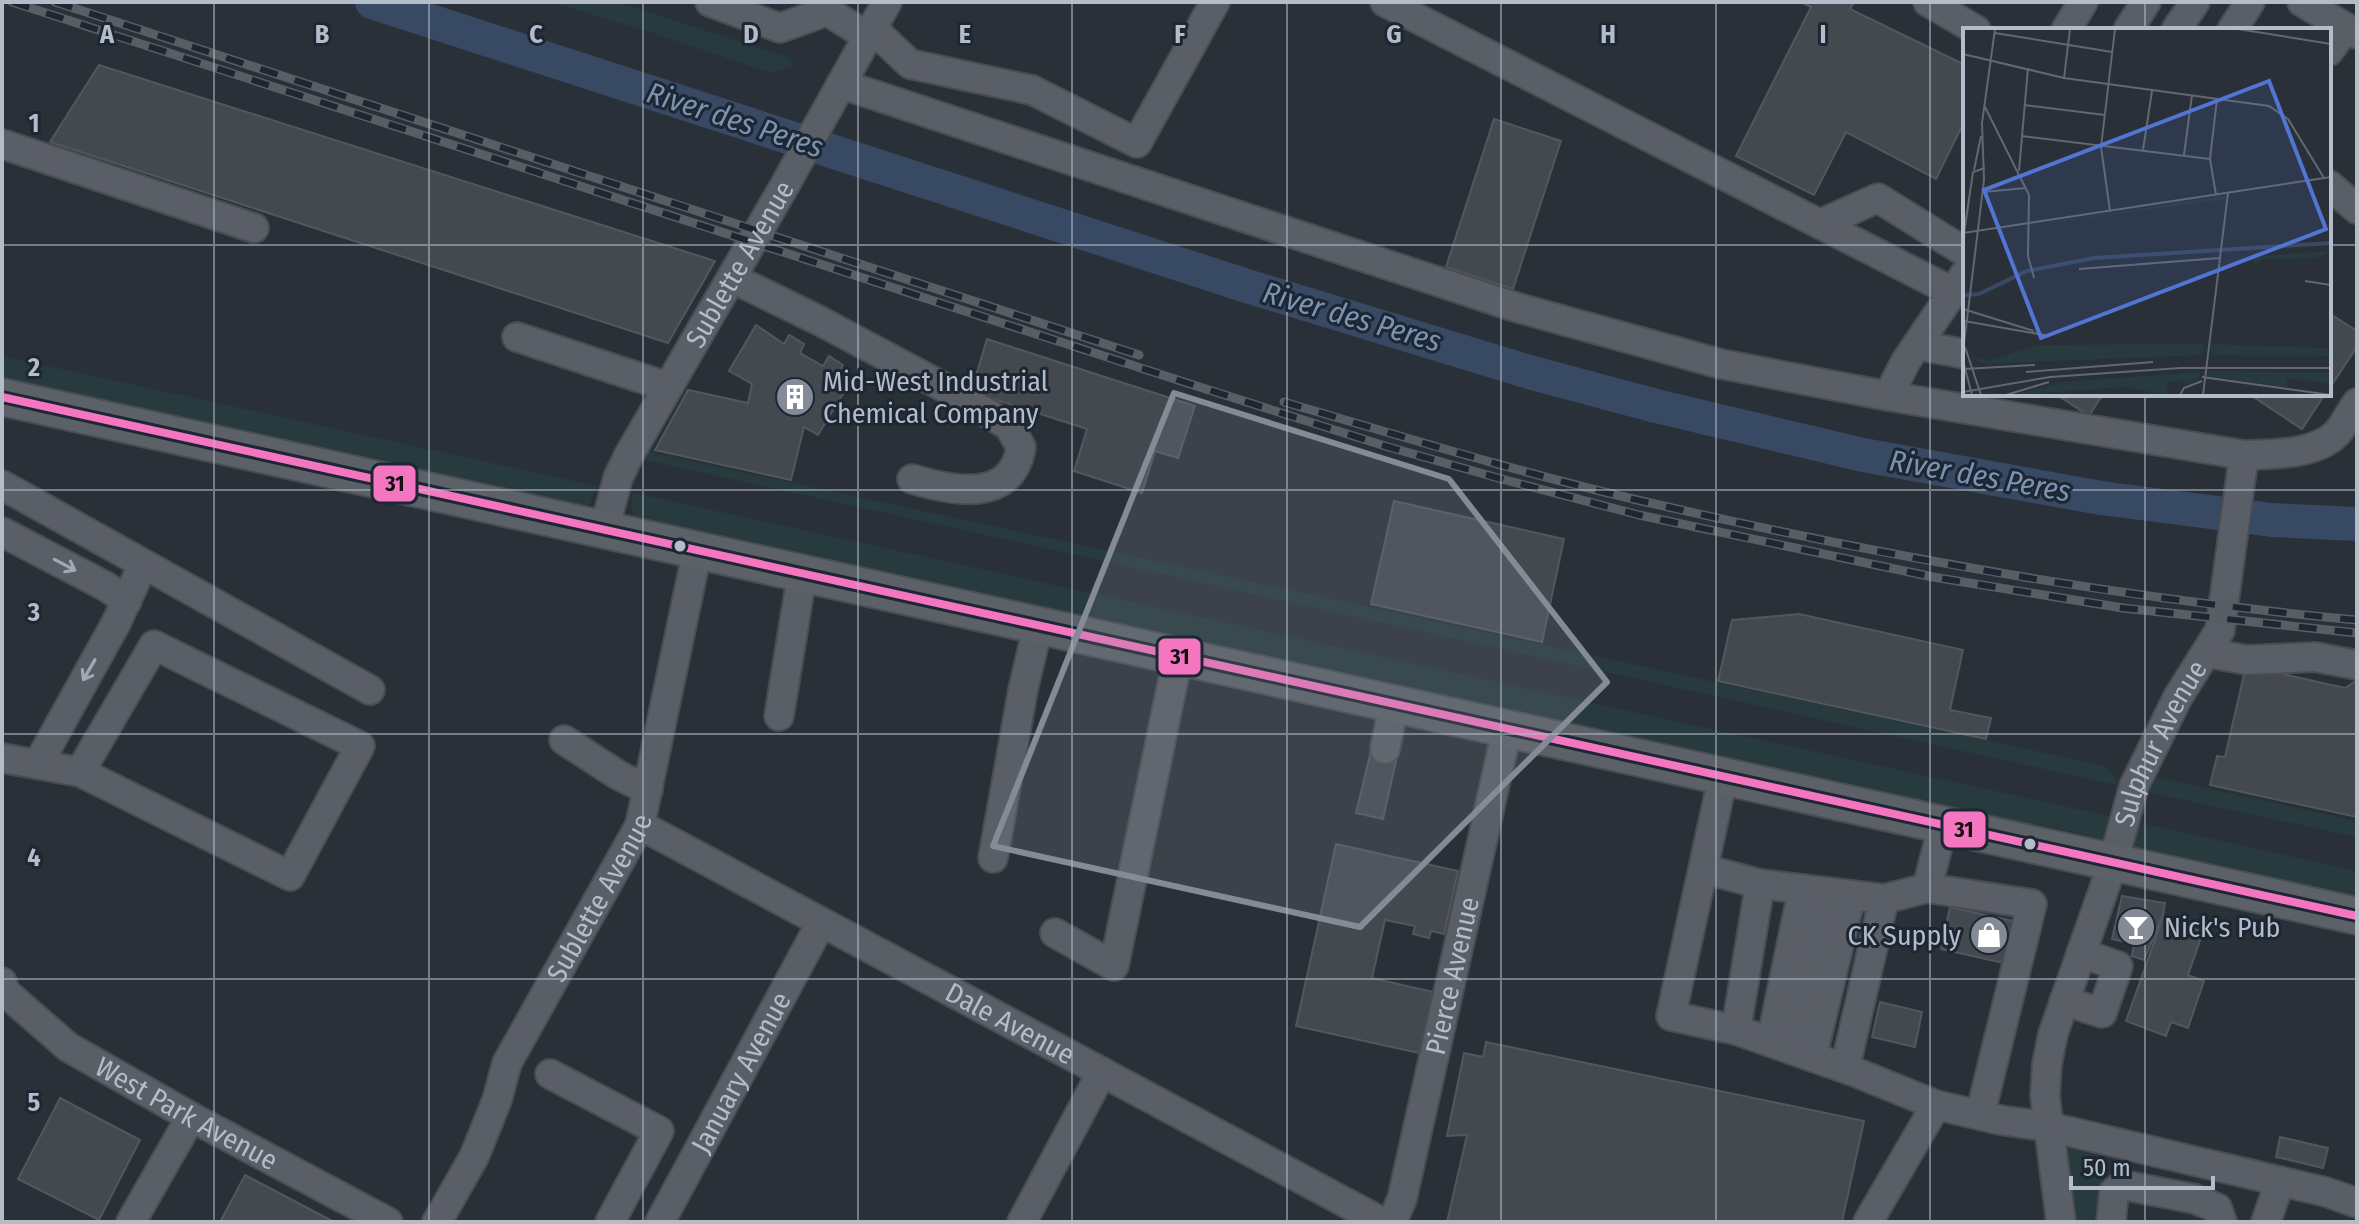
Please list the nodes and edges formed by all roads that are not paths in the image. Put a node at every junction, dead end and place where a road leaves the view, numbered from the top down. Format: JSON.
{"nodes":[{"id":1,"x":710,"y":2,"type":"edge"},
{"id":2,"x":887,"y":2,"type":"edge"},
{"id":3,"x":1385,"y":2,"type":"edge"},
{"id":4,"x":1928,"y":2,"type":"edge"},
{"id":5,"x":2083,"y":2,"type":"edge"},
{"id":6,"x":2146,"y":2,"type":"edge"},
{"id":7,"x":2195,"y":2,"type":"edge"},
{"id":8,"x":2250,"y":2,"type":"edge"},
{"id":9,"x":1211,"y":3,"type":"edge"},
{"id":10,"x":2309,"y":4,"type":"edge"},
{"id":11,"x":1973,"y":28,"type":"edge"},
{"id":12,"x":2067,"y":28,"type":"edge"},
{"id":13,"x":2129,"y":28,"type":"edge"},
{"id":14,"x":2177,"y":28,"type":"edge"},
{"id":15,"x":2233,"y":28,"type":"edge"},
{"id":16,"x":2352,"y":31,"type":"edge"},
{"id":17,"x":870,"y":32,"type":"junction"},
{"id":18,"x":2331,"y":49,"type":"edge"},
{"id":19,"x":836,"y":92,"type":"junction"},
{"id":20,"x":2,"y":144,"type":"edge"},
{"id":21,"x":2331,"y":187,"type":"edge"},
{"id":22,"x":2357,"y":209,"type":"edge"},
{"id":23,"x":1820,"y":224,"type":"junction"},
{"id":24,"x":254,"y":228,"type":"dead end"},
{"id":25,"x":1963,"y":251,"type":"edge"},
{"id":26,"x":732,"y":278,"type":"junction"},
{"id":27,"x":1959,"y":283,"type":"edge"},
{"id":28,"x":517,"y":337,"type":"dead end"},
{"id":29,"x":1917,"y":345,"type":"junction"},
{"id":30,"x":1963,"y":352,"type":"edge"},
{"id":31,"x":668,"y":387,"type":"junction"},
{"id":32,"x":1888,"y":396,"type":"junction"},
{"id":33,"x":2,"y":397,"type":"edge"},
{"id":34,"x":2357,"y":403,"type":"edge"},
{"id":35,"x":2243,"y":467,"type":"junction"},
{"id":36,"x":912,"y":479,"type":"dead end"},
{"id":37,"x":2,"y":485,"type":"edge"},
{"id":38,"x":604,"y":530,"type":"junction"},
{"id":39,"x":2,"y":532,"type":"edge"},
{"id":40,"x":697,"y":552,"type":"junction"},
{"id":41,"x":143,"y":565,"type":"junction"},
{"id":42,"x":802,"y":575,"type":"junction"},
{"id":43,"x":127,"y":601,"type":"junction"},
{"id":44,"x":1038,"y":626,"type":"junction"},
{"id":45,"x":2208,"y":653,"type":"junction"},
{"id":46,"x":1178,"y":657,"type":"junction"},
{"id":47,"x":2357,"y":665,"type":"edge"},
{"id":48,"x":370,"y":690,"type":"dead end"},
{"id":49,"x":1394,"y":705,"type":"junction"},
{"id":50,"x":779,"y":716,"type":"dead end"},
{"id":51,"x":1507,"y":730,"type":"junction"},
{"id":52,"x":564,"y":740,"type":"dead end"},
{"id":53,"x":1385,"y":749,"type":"dead end"},
{"id":54,"x":2,"y":758,"type":"edge"},
{"id":55,"x":38,"y":764,"type":"junction"},
{"id":56,"x":80,"y":772,"type":"junction"},
{"id":57,"x":1723,"y":777,"type":"junction"},
{"id":58,"x":648,"y":790,"type":"junction"},
{"id":59,"x":640,"y":825,"type":"junction"},
{"id":60,"x":1943,"y":826,"type":"junction"},
{"id":61,"x":993,"y":858,"type":"dead end"},
{"id":62,"x":2113,"y":863,"type":"junction"},
{"id":63,"x":1704,"y":869,"type":"junction"},
{"id":64,"x":1760,"y":884,"type":"junction"},
{"id":65,"x":1927,"y":888,"type":"junction"},
{"id":66,"x":1827,"y":892,"type":"junction"},
{"id":67,"x":1884,"y":899,"type":"junction"},
{"id":68,"x":2357,"y":916,"type":"edge"},
{"id":69,"x":821,"y":923,"type":"junction"},
{"id":70,"x":1055,"y":933,"type":"dead end"},
{"id":71,"x":2081,"y":953,"type":"junction"},
{"id":72,"x":2,"y":982,"type":"edge"},
{"id":73,"x":2064,"y":1001,"type":"junction"},
{"id":74,"x":1736,"y":1030,"type":"junction"},
{"id":75,"x":1792,"y":1050,"type":"junction"},
{"id":76,"x":1845,"y":1068,"type":"junction"},
{"id":77,"x":1102,"y":1072,"type":"junction"},
{"id":78,"x":550,"y":1074,"type":"dead end"},
{"id":79,"x":1936,"y":1105,"type":"junction"},
{"id":80,"x":1980,"y":1115,"type":"junction"},
{"id":81,"x":191,"y":1117,"type":"junction"},
{"id":82,"x":2050,"y":1127,"type":"junction"},
{"id":83,"x":2280,"y":1181,"type":"junction"},
{"id":84,"x":2357,"y":1203,"type":"edge"},
{"id":85,"x":131,"y":1222,"type":"edge"},
{"id":86,"x":388,"y":1222,"type":"edge"},
{"id":87,"x":437,"y":1222,"type":"edge"},
{"id":88,"x":610,"y":1222,"type":"edge"},
{"id":89,"x":660,"y":1222,"type":"edge"},
{"id":90,"x":1022,"y":1222,"type":"edge"},
{"id":91,"x":1382,"y":1222,"type":"edge"},
{"id":92,"x":1392,"y":1222,"type":"edge"},
{"id":93,"x":1868,"y":1222,"type":"edge"},
{"id":94,"x":2061,"y":1222,"type":"edge"},
{"id":95,"x":2111,"y":1222,"type":"edge"},
{"id":96,"x":2222,"y":1222,"type":"edge"},
{"id":97,"x":2266,"y":1222,"type":"edge"}],
"edges":[{"from":1,"to":17,"type":"street"},
{"from":2,"to":17,"type":"street","name":"Sublette Avenue"},
{"from":3,"to":23,"type":"street"},
{"from":4,"to":11,"type":"street"},
{"from":5,"to":12,"type":"street"},
{"from":6,"to":13,"type":"street"},
{"from":7,"to":14,"type":"street"},
{"from":8,"to":15,"type":"street"},
{"from":9,"to":17,"type":"street"},
{"from":10,"to":16,"type":"street"},
{"from":16,"to":18,"type":"street"},
{"from":17,"to":19,"type":"street","name":"Sublette Avenue"},
{"from":19,"to":26,"type":"street","name":"Sublette Avenue"},
{"from":19,"to":32,"type":"street"},
{"from":20,"to":24,"type":"street"},
{"from":21,"to":22,"type":"street"},
{"from":23,"to":25,"type":"street"},
{"from":23,"to":27,"type":"street"},
{"from":26,"to":31,"type":"street","name":"Sublette Avenue"},
{"from":26,"to":36,"type":"street"},
{"from":27,"to":29,"type":"street"},
{"from":28,"to":31,"type":"street"},
{"from":29,"to":30,"type":"street"},
{"from":29,"to":32,"type":"street"},
{"from":31,"to":38,"type":"street","name":"Sublette Avenue"},
{"from":32,"to":35,"type":"street"},
{"from":33,"to":38,"type":"main road"},
{"from":34,"to":35,"type":"street"},
{"from":35,"to":45,"type":"street","name":"Sulphur Avenue"},
{"from":37,"to":41,"type":"street"},
{"from":38,"to":40,"type":"main road"},
{"from":39,"to":43,"type":"street","one_way":true},
{"from":40,"to":42,"type":"main road"},
{"from":40,"to":58,"type":"street","name":"Sublette Avenue"},
{"from":41,"to":43,"type":"street"},
{"from":41,"to":48,"type":"street"},
{"from":42,"to":44,"type":"main road"},
{"from":42,"to":50,"type":"street"},
{"from":43,"to":55,"type":"street","one_way":true},
{"from":44,"to":46,"type":"main road"},
{"from":44,"to":61,"type":"street"},
{"from":45,"to":47,"type":"street"},
{"from":45,"to":62,"type":"street","name":"Sulphur Avenue"},
{"from":46,"to":49,"type":"main road"},
{"from":46,"to":70,"type":"street"},
{"from":49,"to":51,"type":"main road"},
{"from":49,"to":53,"type":"street"},
{"from":51,"to":57,"type":"main road"},
{"from":51,"to":92,"type":"street","name":"Pierce Avenue"},
{"from":52,"to":58,"type":"street"},
{"from":54,"to":55,"type":"street"},
{"from":55,"to":56,"type":"street"},
{"from":56,"to":56,"type":"street"},
{"from":57,"to":60,"type":"main road"},
{"from":57,"to":63,"type":"street"},
{"from":58,"to":59,"type":"street","name":"Sublette Avenue"},
{"from":59,"to":69,"type":"street","name":"Dale Avenue"},
{"from":59,"to":87,"type":"street","name":"Sublette Avenue"},
{"from":60,"to":62,"type":"main road"},
{"from":60,"to":65,"type":"street"},
{"from":62,"to":68,"type":"main road"},
{"from":62,"to":71,"type":"street","name":"Sulphur Avenue"},
{"from":63,"to":64,"type":"street"},
{"from":63,"to":74,"type":"street"},
{"from":64,"to":66,"type":"street"},
{"from":64,"to":74,"type":"street"},
{"from":65,"to":67,"type":"street"},
{"from":65,"to":80,"type":"street"},
{"from":66,"to":67,"type":"street"},
{"from":66,"to":75,"type":"street"},
{"from":66,"to":75,"type":"street"},
{"from":67,"to":76,"type":"street"},
{"from":69,"to":77,"type":"street","name":"Dale Avenue"},
{"from":69,"to":89,"type":"street","name":"January Avenue"},
{"from":71,"to":73,"type":"street","name":"Sulphur Avenue"},
{"from":71,"to":73,"type":"street"},
{"from":72,"to":81,"type":"street","name":"West Park Avenue"},
{"from":73,"to":82,"type":"street","name":"Sulphur Avenue"},
{"from":74,"to":75,"type":"street"},
{"from":75,"to":76,"type":"street"},
{"from":76,"to":79,"type":"street"},
{"from":77,"to":90,"type":"street"},
{"from":77,"to":91,"type":"street","name":"Dale Avenue"},
{"from":78,"to":88,"type":"street"},
{"from":79,"to":80,"type":"street"},
{"from":79,"to":93,"type":"street"},
{"from":80,"to":82,"type":"street"},
{"from":81,"to":85,"type":"street"},
{"from":81,"to":86,"type":"street","name":"West Park Avenue"},
{"from":82,"to":83,"type":"street"},
{"from":82,"to":94,"type":"street","name":"Sulphur Avenue"},
{"from":83,"to":84,"type":"street"},
{"from":83,"to":97,"type":"street"},
{"from":95,"to":96,"type":"street"}]}
